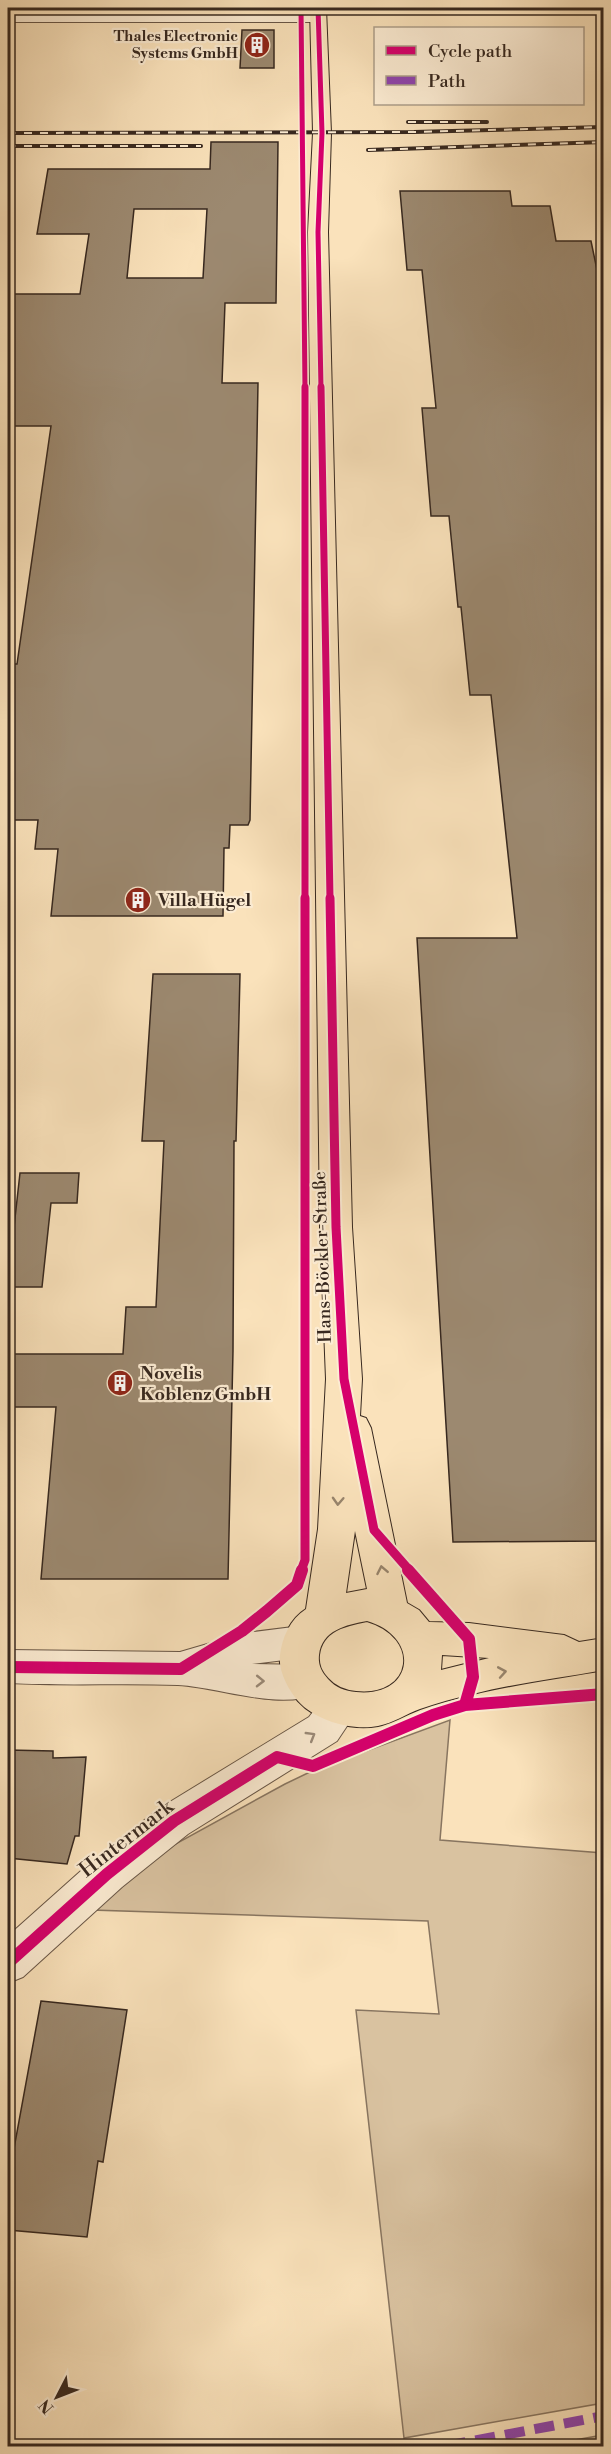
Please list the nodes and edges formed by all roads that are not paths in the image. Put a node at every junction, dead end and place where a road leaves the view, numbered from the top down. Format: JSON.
{"nodes":[{"id":1,"x":318,"y":12,"type":"edge"},
{"id":2,"x":8,"y":17,"type":"edge"},
{"id":3,"x":344,"y":1379,"type":"junction"},
{"id":4,"x":390,"y":1611,"type":"junction"},
{"id":5,"x":312,"y":1628,"type":"junction"},
{"id":6,"x":419,"y":1638,"type":"junction"},
{"id":7,"x":599,"y":1655,"type":"edge"},
{"id":8,"x":8,"y":1667,"type":"edge"},
{"id":9,"x":181,"y":1669,"type":"junction"},
{"id":10,"x":306,"y":1682,"type":"junction"},
{"id":11,"x":405,"y":1697,"type":"junction"},
{"id":12,"x":339,"y":1708,"type":"junction"},
{"id":13,"x":8,"y":1962,"type":"edge"}],
"edges":[{"from":1,"to":2,"type":"street"},
{"from":1,"to":3,"type":"main road","name":"Hans-Böckler-Straße"},
{"from":4,"to":3,"type":"main road","name":"Hans-Böckler-Straße","one_way":true},
{"from":3,"to":5,"type":"main road","name":"Hans-Böckler-Straße","one_way":true},
{"from":4,"to":5,"type":"main road"},
{"from":4,"to":6,"type":"main road"},
{"from":5,"to":9,"type":"street"},
{"from":5,"to":10,"type":"main road"},
{"from":6,"to":7,"type":"main road"},
{"from":6,"to":11,"type":"main road"},
{"from":11,"to":7,"type":"main road","one_way":true},
{"from":8,"to":9,"type":"street"},
{"from":9,"to":10,"type":"street","one_way":true},
{"from":10,"to":12,"type":"main road"},
{"from":11,"to":12,"type":"main road"},
{"from":13,"to":12,"type":"street","name":"Hintermark","one_way":true}]}
